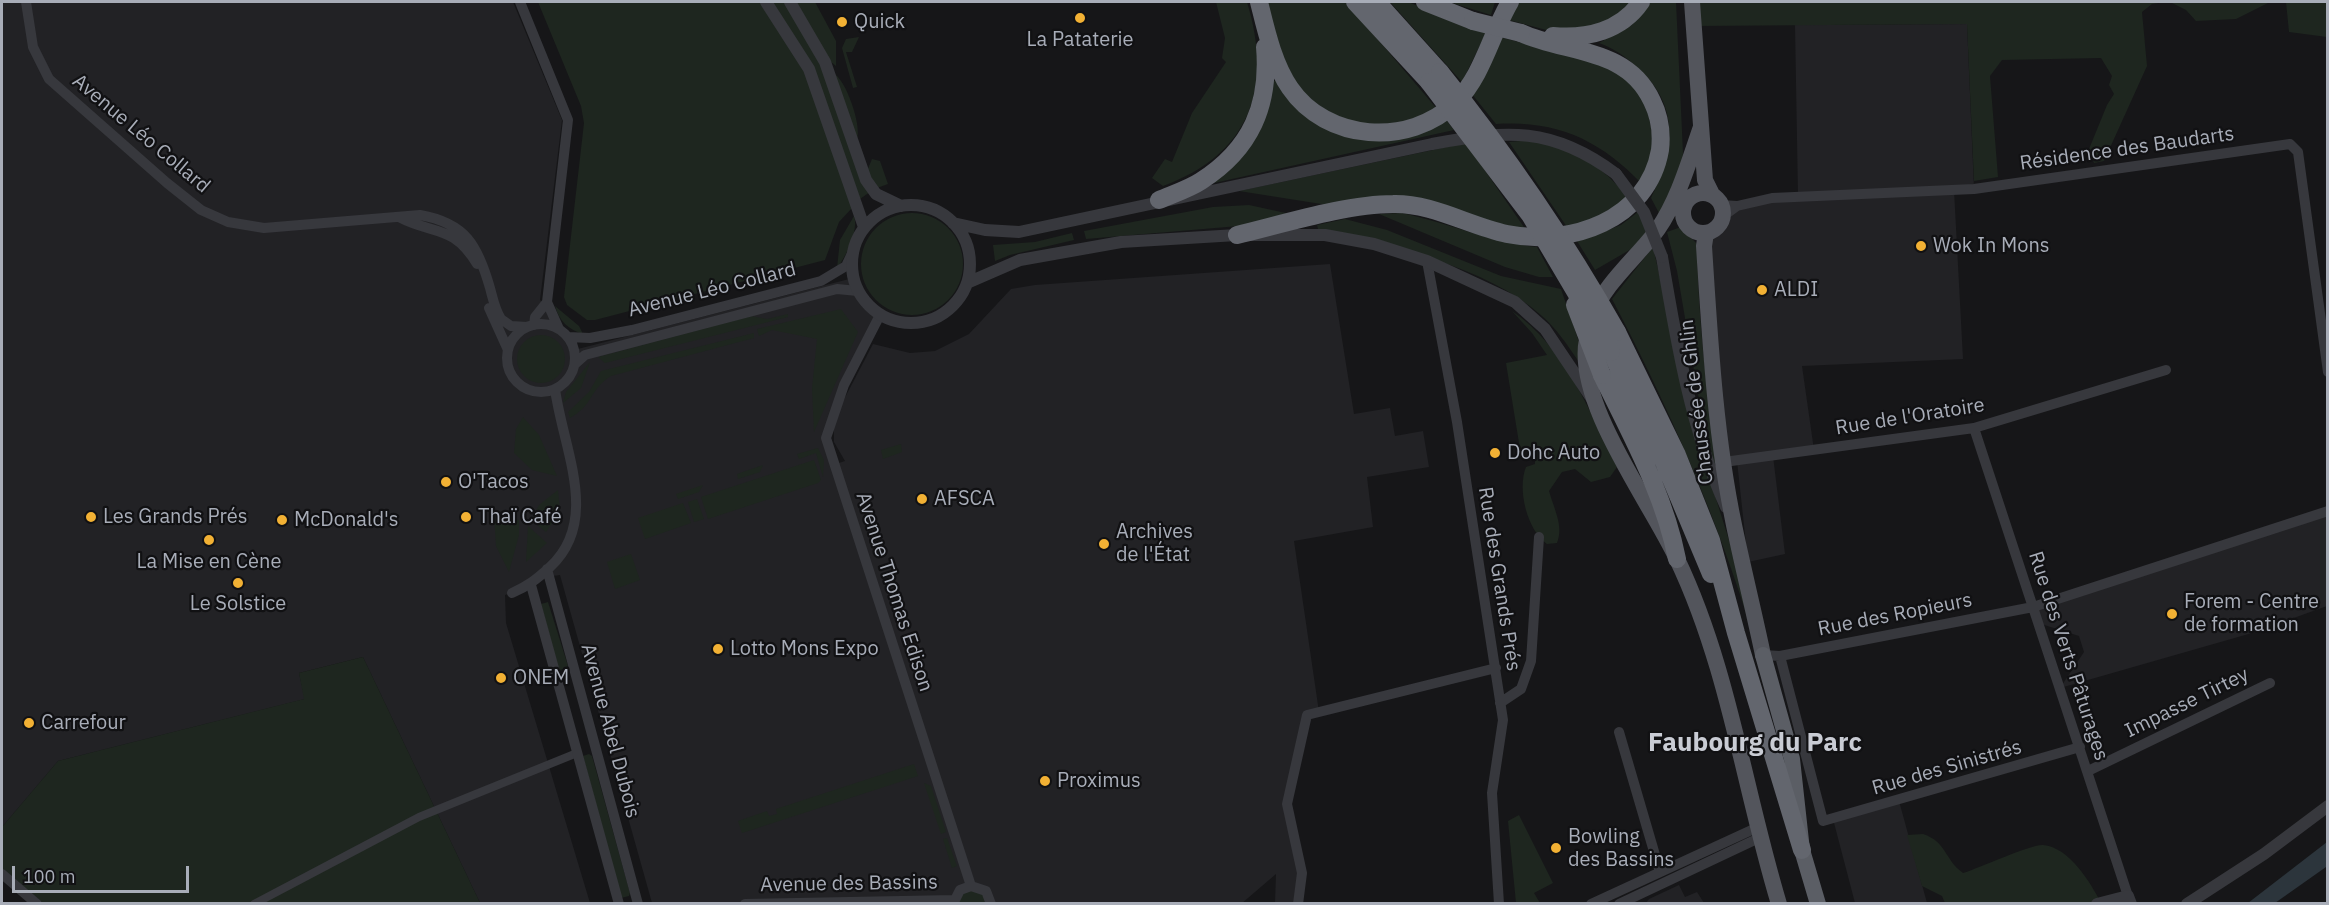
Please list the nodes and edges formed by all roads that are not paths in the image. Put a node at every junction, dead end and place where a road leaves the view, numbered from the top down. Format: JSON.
{"nodes":[{"id":1,"x":26,"y":2,"type":"edge"},
{"id":2,"x":520,"y":2,"type":"edge"},
{"id":3,"x":766,"y":2,"type":"edge"},
{"id":4,"x":790,"y":2,"type":"edge"},
{"id":5,"x":1355,"y":2,"type":"edge"},
{"id":6,"x":1377,"y":2,"type":"edge"},
{"id":7,"x":1425,"y":2,"type":"edge"},
{"id":8,"x":1510,"y":2,"type":"edge"},
{"id":9,"x":1641,"y":2,"type":"edge"},
{"id":10,"x":1692,"y":2,"type":"edge"},
{"id":11,"x":1261,"y":10,"type":"edge"},
{"id":12,"x":1521,"y":33,"type":"junction"},
{"id":13,"x":1435,"y":77,"type":"junction"},
{"id":14,"x":1701,"y":127,"type":"junction"},
{"id":15,"x":1159,"y":200,"type":"junction"},
{"id":16,"x":901,"y":206,"type":"junction"},
{"id":17,"x":1724,"y":206,"type":"junction"},
{"id":18,"x":1685,"y":207,"type":"junction"},
{"id":19,"x":398,"y":217,"type":"junction"},
{"id":20,"x":953,"y":223,"type":"junction"},
{"id":21,"x":864,"y":227,"type":"junction"},
{"id":22,"x":1659,"y":228,"type":"junction"},
{"id":23,"x":1706,"y":233,"type":"junction"},
{"id":24,"x":1237,"y":235,"type":"junction"},
{"id":25,"x":853,"y":251,"type":"junction"},
{"id":26,"x":1427,"y":261,"type":"junction"},
{"id":27,"x":967,"y":283,"type":"junction"},
{"id":28,"x":1575,"y":289,"type":"junction"},
{"id":29,"x":858,"y":291,"type":"junction"},
{"id":30,"x":547,"y":302,"type":"junction"},
{"id":31,"x":880,"y":315,"type":"junction"},
{"id":32,"x":530,"y":326,"type":"junction"},
{"id":33,"x":564,"y":333,"type":"junction"},
{"id":34,"x":508,"y":350,"type":"junction"},
{"id":35,"x":575,"y":364,"type":"junction"},
{"id":36,"x":2166,"y":370,"type":"dead end"},
{"id":37,"x":2328,"y":372,"type":"edge"},
{"id":38,"x":555,"y":389,"type":"junction"},
{"id":39,"x":1594,"y":403,"type":"junction"},
{"id":40,"x":1974,"y":428,"type":"junction"},
{"id":41,"x":1724,"y":462,"type":"junction"},
{"id":42,"x":2328,"y":511,"type":"edge"},
{"id":43,"x":1734,"y":525,"type":"junction"},
{"id":44,"x":1539,"y":537,"type":"dead end"},
{"id":45,"x":1677,"y":559,"type":"junction"},
{"id":46,"x":547,"y":569,"type":"junction"},
{"id":47,"x":531,"y":585,"type":"junction"},
{"id":48,"x":512,"y":592,"type":"dead end"},
{"id":49,"x":2033,"y":607,"type":"junction"},
{"id":50,"x":1736,"y":633,"type":"junction"},
{"id":51,"x":1763,"y":655,"type":"junction"},
{"id":52,"x":1780,"y":656,"type":"junction"},
{"id":53,"x":1496,"y":668,"type":"junction"},
{"id":54,"x":2270,"y":683,"type":"dead end"},
{"id":55,"x":1500,"y":703,"type":"junction"},
{"id":56,"x":1619,"y":732,"type":"dead end"},
{"id":57,"x":2080,"y":747,"type":"junction"},
{"id":58,"x":577,"y":753,"type":"junction"},
{"id":59,"x":2088,"y":771,"type":"junction"},
{"id":60,"x":2328,"y":806,"type":"edge"},
{"id":61,"x":1758,"y":833,"type":"junction"},
{"id":62,"x":1802,"y":850,"type":"junction"},
{"id":63,"x":1660,"y":872,"type":"junction"},
{"id":64,"x":2,"y":874,"type":"edge"},
{"id":65,"x":971,"y":886,"type":"junction"},
{"id":66,"x":2129,"y":900,"type":"edge"},
{"id":67,"x":954,"y":902,"type":"edge"},
{"id":68,"x":37,"y":903,"type":"edge"},
{"id":69,"x":254,"y":903,"type":"edge"},
{"id":70,"x":619,"y":903,"type":"edge"},
{"id":71,"x":638,"y":903,"type":"edge"},
{"id":72,"x":745,"y":903,"type":"edge"},
{"id":73,"x":991,"y":903,"type":"edge"},
{"id":74,"x":1298,"y":903,"type":"edge"},
{"id":75,"x":1499,"y":903,"type":"edge"},
{"id":76,"x":1591,"y":903,"type":"edge"},
{"id":77,"x":1619,"y":903,"type":"edge"},
{"id":78,"x":1779,"y":903,"type":"edge"},
{"id":79,"x":1818,"y":903,"type":"edge"},
{"id":80,"x":2097,"y":903,"type":"edge"},
{"id":81,"x":2187,"y":903,"type":"edge"}],
"edges":[{"from":1,"to":19,"type":"street","name":"Avenue Léo Collard"},
{"from":2,"to":30,"type":"street"},
{"from":3,"to":21,"type":"street"},
{"from":4,"to":16,"type":"street"},
{"from":5,"to":13,"type":"highway"},
{"from":6,"to":13,"type":"highway"},
{"from":7,"to":12,"type":"highway","bridge":true},
{"from":8,"to":11,"type":"highway"},
{"from":9,"to":12,"type":"highway"},
{"from":10,"to":14,"type":"main road"},
{"from":11,"to":15,"type":"highway"},
{"from":12,"to":24,"type":"highway"},
{"from":13,"to":28,"type":"highway","bridge":true},
{"from":13,"to":50,"type":"highway","bridge":true},
{"from":14,"to":17,"type":"main road"},
{"from":14,"to":18,"type":"main road"},
{"from":14,"to":22,"type":"main road"},
{"from":15,"to":20,"type":"street"},
{"from":15,"to":43,"type":"street","bridge":true},
{"from":16,"to":20,"type":"street"},
{"from":16,"to":21,"type":"street"},
{"from":17,"to":18,"type":"main road"},
{"from":17,"to":23,"type":"main road"},
{"from":17,"to":37,"type":"street","name":"Résidence des Baudarts"},
{"from":18,"to":22,"type":"main road"},
{"from":18,"to":23,"type":"main road"},
{"from":19,"to":32,"type":"street","name":"Avenue Léo Collard"},
{"from":19,"to":34,"type":"street","name":"Avenue Léo Collard"},
{"from":20,"to":27,"type":"street"},
{"from":21,"to":25,"type":"street"},
{"from":22,"to":39,"type":"main road"},
{"from":23,"to":41,"type":"main road","name":"Chaussée de Ghlin"},
{"from":24,"to":26,"type":"street"},
{"from":24,"to":27,"type":"street"},
{"from":25,"to":29,"type":"street"},
{"from":25,"to":33,"type":"street","name":"Avenue Léo Collard"},
{"from":26,"to":39,"type":"street"},
{"from":26,"to":53,"type":"street","name":"Rue des Grands Prés"},
{"from":27,"to":31,"type":"street"},
{"from":28,"to":45,"type":"highway","bridge":true},
{"from":28,"to":50,"type":"highway","bridge":true},
{"from":29,"to":31,"type":"street"},
{"from":29,"to":35,"type":"street","name":"Avenue Léo Collard"},
{"from":30,"to":32,"type":"street"},
{"from":30,"to":33,"type":"street"},
{"from":31,"to":65,"type":"street","name":"Avenue Thomas Edison"},
{"from":32,"to":33,"type":"street"},
{"from":32,"to":34,"type":"street"},
{"from":33,"to":35,"type":"street"},
{"from":34,"to":38,"type":"street"},
{"from":35,"to":38,"type":"street"},
{"from":36,"to":40,"type":"street","name":"Rue de l'Oratoire"},
{"from":38,"to":46,"type":"street"},
{"from":39,"to":45,"type":"main road"},
{"from":40,"to":41,"type":"street","name":"Rue de l'Oratoire"},
{"from":40,"to":49,"type":"street","name":"Rue des Verts Pâturages"},
{"from":41,"to":43,"type":"main road","name":"Chaussée de Ghlin"},
{"from":42,"to":49,"type":"street"},
{"from":43,"to":51,"type":"main road","name":"Chaussée de Ghlin"},
{"from":44,"to":55,"type":"street"},
{"from":45,"to":61,"type":"main road"},
{"from":46,"to":47,"type":"street"},
{"from":46,"to":71,"type":"street","name":"Avenue Abel Dubois"},
{"from":47,"to":48,"type":"street"},
{"from":47,"to":58,"type":"street","name":"Avenue Abel Dubois"},
{"from":49,"to":52,"type":"street","name":"Rue des Ropieurs"},
{"from":49,"to":57,"type":"street","name":"Rue des Verts Pâturages"},
{"from":50,"to":62,"type":"highway"},
{"from":51,"to":52,"type":"street","name":"Rue des Ropieurs"},
{"from":51,"to":62,"type":"highway"},
{"from":52,"to":57,"type":"street","name":"Rue des Sinistrés"},
{"from":53,"to":55,"type":"street","name":"Rue des Grands Prés"},
{"from":53,"to":74,"type":"street"},
{"from":54,"to":59,"type":"street","name":"Impasse Tirtey"},
{"from":55,"to":75,"type":"street","name":"Rue des Grands Prés"},
{"from":56,"to":63,"type":"street"},
{"from":57,"to":59,"type":"street","name":"Rue des Verts Pâturages"},
{"from":58,"to":69,"type":"street"},
{"from":58,"to":70,"type":"street","name":"Avenue Abel Dubois"},
{"from":59,"to":66,"type":"street","name":"Rue des Verts Pâturages"},
{"from":60,"to":81,"type":"street"},
{"from":61,"to":63,"type":"street"},
{"from":61,"to":77,"type":"street"},
{"from":61,"to":78,"type":"main road"},
{"from":62,"to":79,"type":"highway"},
{"from":63,"to":76,"type":"street"},
{"from":64,"to":68,"type":"street"},
{"from":65,"to":67,"type":"street","name":"Avenue des Bassins"},
{"from":65,"to":73,"type":"street"},
{"from":66,"to":80,"type":"street"},
{"from":67,"to":72,"type":"street","name":"Avenue des Bassins"}]}
